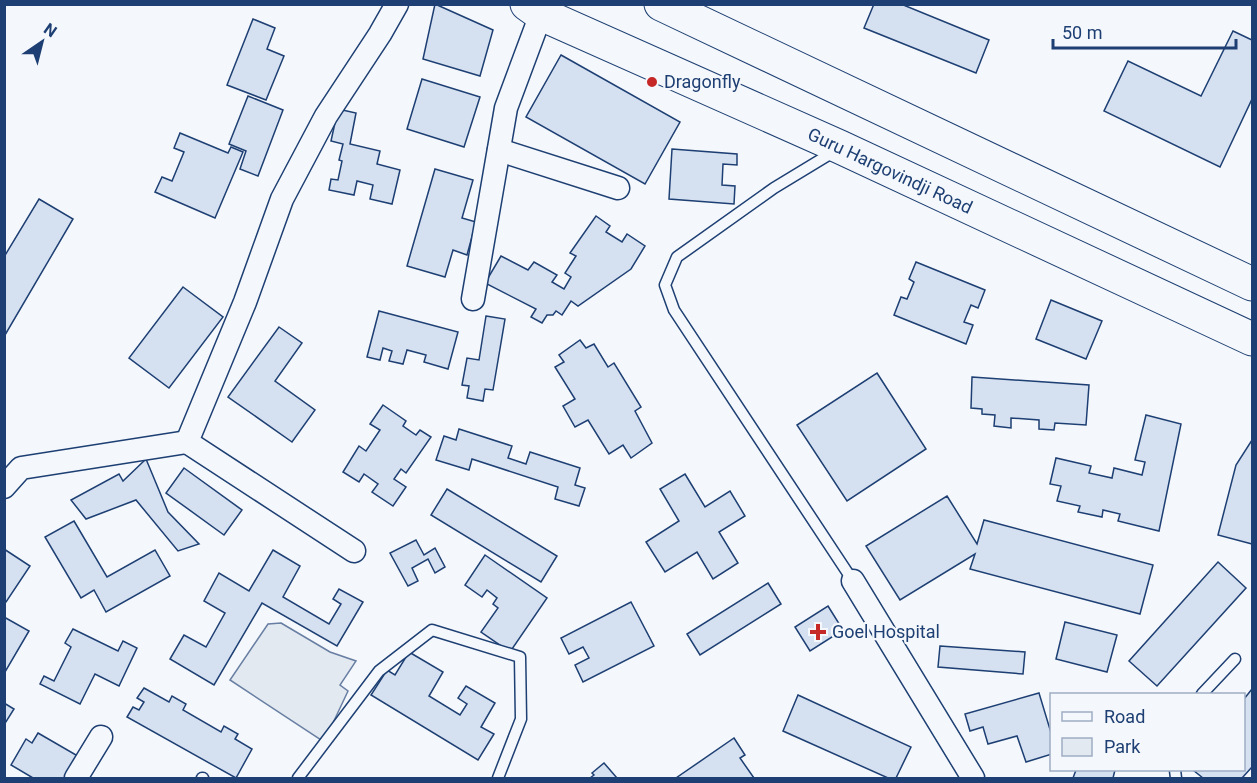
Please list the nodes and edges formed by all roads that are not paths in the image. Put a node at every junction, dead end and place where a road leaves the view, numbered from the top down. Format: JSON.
{"nodes":[{"id":1,"x":397,"y":4,"type":"edge"},
{"id":2,"x":661,"y":4,"type":"edge"},
{"id":3,"x":534,"y":9,"type":"edge"},
{"id":4,"x":840,"y":147,"type":"junction"},
{"id":5,"x":499,"y":150,"type":"junction"},
{"id":6,"x":618,"y":188,"type":"dead end"},
{"id":7,"x":1252,"y":284,"type":"edge"},
{"id":8,"x":473,"y":299,"type":"dead end"},
{"id":9,"x":1252,"y":339,"type":"edge"},
{"id":10,"x":187,"y":442,"type":"junction"},
{"id":11,"x":4,"y":487,"type":"edge"},
{"id":12,"x":354,"y":550,"type":"dead end"},
{"id":13,"x":853,"y":581,"type":"joint"},
{"id":14,"x":1235,"y":659,"type":"dead end"},
{"id":15,"x":1203,"y":693,"type":"edge"},
{"id":16,"x":101,"y":738,"type":"dead end"},
{"id":17,"x":76,"y":778,"type":"edge"},
{"id":18,"x":298,"y":778,"type":"edge"},
{"id":19,"x":498,"y":778,"type":"edge"},
{"id":20,"x":973,"y":778,"type":"edge"}],
"edges":[{"from":1,"to":10,"type":"street"},
{"from":2,"to":7,"type":"main road"},
{"from":3,"to":4,"type":"main road","name":"Guru Hargovindji Road"},
{"from":3,"to":5,"type":"street"},
{"from":4,"to":9,"type":"main road","name":"Guru Hargovindji Road"},
{"from":4,"to":13,"type":"lane"},
{"from":5,"to":6,"type":"street"},
{"from":5,"to":8,"type":"street"},
{"from":10,"to":11,"type":"street"},
{"from":10,"to":12,"type":"street"},
{"from":13,"to":20,"type":"street"},
{"from":14,"to":15,"type":"lane"},
{"from":16,"to":17,"type":"street"},
{"from":18,"to":19,"type":"lane"}]}
